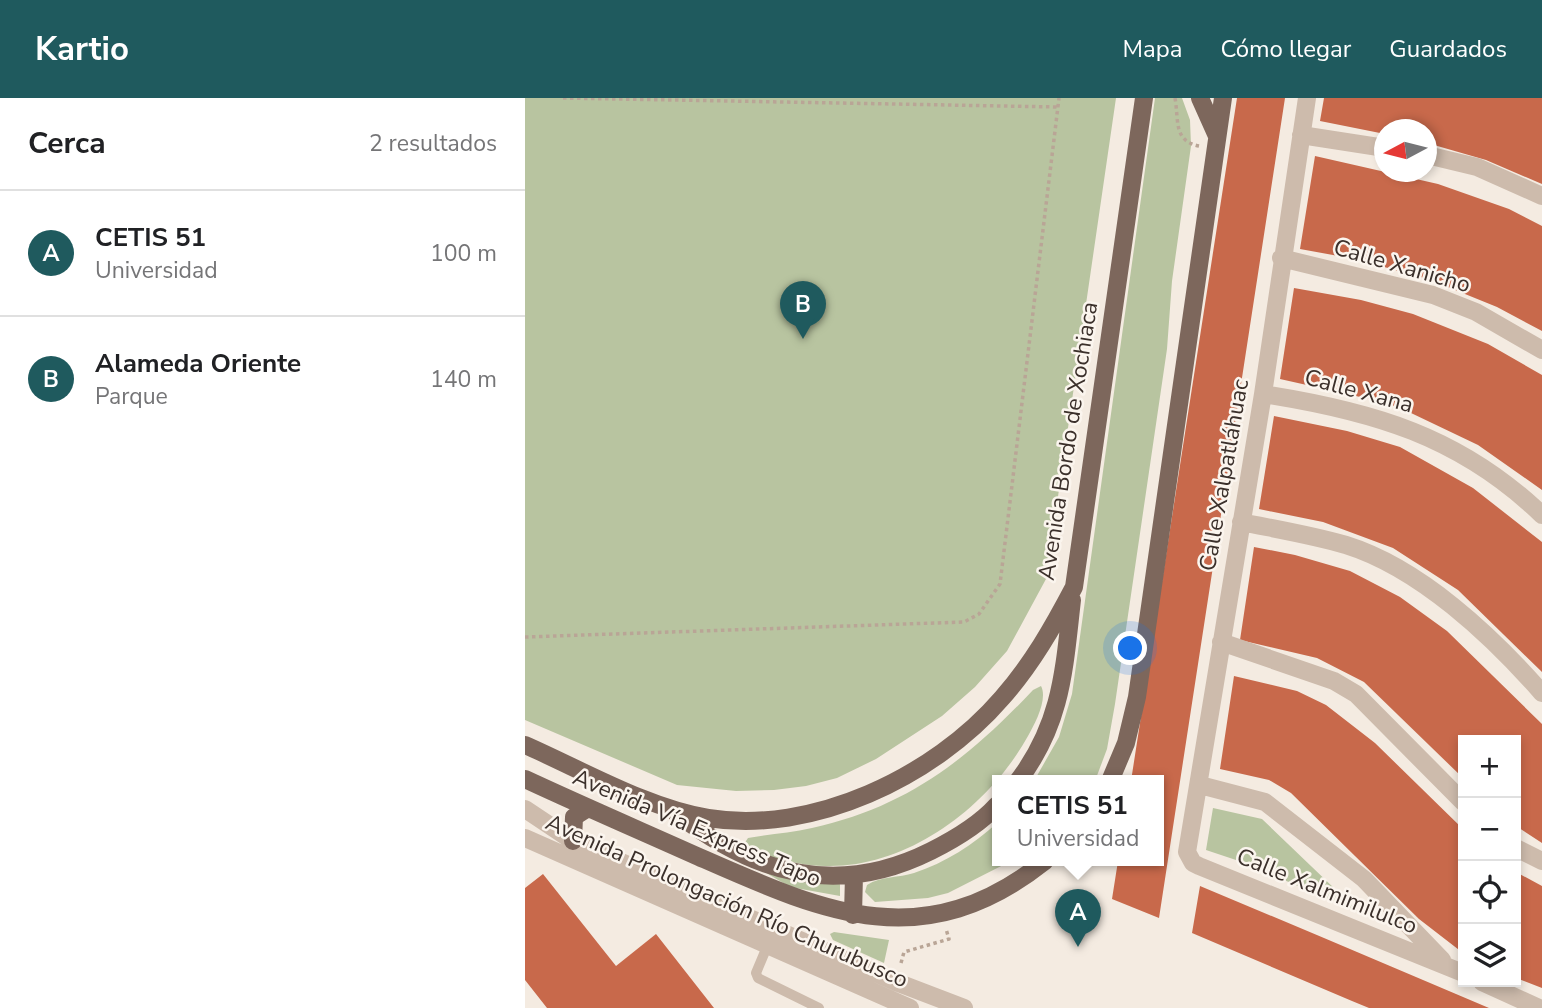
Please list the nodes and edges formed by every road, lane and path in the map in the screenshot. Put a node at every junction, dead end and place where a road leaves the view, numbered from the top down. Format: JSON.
{"nodes":[{"id":1,"x":563,"y":98,"type":"edge"},
{"id":2,"x":1059,"y":98,"type":"edge"},
{"id":3,"x":1144,"y":98,"type":"edge"},
{"id":4,"x":1175,"y":98,"type":"edge"},
{"id":5,"x":1200,"y":98,"type":"edge"},
{"id":6,"x":1223,"y":98,"type":"edge"},
{"id":7,"x":1307,"y":98,"type":"edge"},
{"id":8,"x":768,"y":99,"type":"edge"},
{"id":9,"x":1058,"y":107,"type":"junction"},
{"id":10,"x":1301,"y":135,"type":"junction"},
{"id":11,"x":1216,"y":143,"type":"junction"},
{"id":12,"x":1374,"y":146,"type":"edge"},
{"id":13,"x":1437,"y":158,"type":"edge"},
{"id":14,"x":1542,"y":196,"type":"edge"},
{"id":15,"x":1281,"y":258,"type":"junction"},
{"id":16,"x":1542,"y":350,"type":"edge"},
{"id":17,"x":1263,"y":394,"type":"junction"},
{"id":18,"x":1542,"y":515,"type":"edge"},
{"id":19,"x":1241,"y":522,"type":"junction"},
{"id":20,"x":1074,"y":587,"type":"junction"},
{"id":21,"x":525,"y":637,"type":"edge"},
{"id":22,"x":1221,"y":642,"type":"junction"},
{"id":23,"x":1542,"y":692,"type":"edge"},
{"id":24,"x":525,"y":745,"type":"edge"},
{"id":25,"x":1022,"y":775,"type":"edge"},
{"id":26,"x":1113,"y":775,"type":"edge"},
{"id":27,"x":525,"y":779,"type":"edge"},
{"id":28,"x":1200,"y":785,"type":"junction"},
{"id":29,"x":1459,"y":798,"type":"edge"},
{"id":30,"x":588,"y":808,"type":"junction"},
{"id":31,"x":670,"y":808,"type":"junction"},
{"id":32,"x":992,"y":808,"type":"edge"},
{"id":33,"x":525,"y":809,"type":"edge"},
{"id":34,"x":525,"y":838,"type":"edge"},
{"id":35,"x":573,"y":841,"type":"junction"},
{"id":36,"x":1521,"y":850,"type":"edge"},
{"id":37,"x":1190,"y":858,"type":"joint"},
{"id":38,"x":1542,"y":861,"type":"edge"},
{"id":39,"x":1037,"y":866,"type":"edge"},
{"id":40,"x":854,"y":875,"type":"junction"},
{"id":41,"x":941,"y":913,"type":"junction"},
{"id":42,"x":853,"y":915,"type":"junction"},
{"id":43,"x":771,"y":937,"type":"junction"},
{"id":44,"x":1456,"y":970,"type":"edge"},
{"id":45,"x":896,"y":982,"type":"junction"},
{"id":46,"x":1493,"y":987,"type":"edge"},
{"id":47,"x":819,"y":1008,"type":"edge"},
{"id":48,"x":910,"y":1008,"type":"edge"},
{"id":49,"x":964,"y":1008,"type":"edge"},
{"id":50,"x":1539,"y":1008,"type":"edge"}],
"edges":[{"from":1,"to":8,"type":"path"},
{"from":2,"to":9,"type":"path"},
{"from":3,"to":20,"type":"main road","name":"Avenida Bordo de Xochiaca"},
{"from":4,"to":11,"type":"path"},
{"from":5,"to":11,"type":"main road"},
{"from":6,"to":11,"type":"main road"},
{"from":7,"to":10,"type":"street","name":"Calle Xalpatláhuac"},
{"from":8,"to":9,"type":"path"},
{"from":9,"to":21,"type":"path"},
{"from":10,"to":12,"type":"street"},
{"from":10,"to":15,"type":"street","name":"Calle Xalpatláhuac"},
{"from":11,"to":26,"type":"main road"},
{"from":13,"to":14,"type":"street"},
{"from":15,"to":16,"type":"street","name":"Calle Xanicho"},
{"from":15,"to":17,"type":"street","name":"Calle Xalpatláhuac"},
{"from":17,"to":18,"type":"street","name":"Calle Xana"},
{"from":17,"to":19,"type":"street","name":"Calle Xalpatláhuac"},
{"from":19,"to":22,"type":"street","name":"Calle Xalpatláhuac"},
{"from":19,"to":23,"type":"street"},
{"from":20,"to":25,"type":"main road"},
{"from":20,"to":31,"type":"main road","name":"Avenida Bordo de Xochiaca"},
{"from":22,"to":28,"type":"street","name":"Calle Xalpatláhuac"},
{"from":22,"to":29,"type":"street"},
{"from":24,"to":31,"type":"main road","name":"Avenida Vía Express Tapo"},
{"from":27,"to":30,"type":"main road","name":"Avenida Vía Express Tapo"},
{"from":28,"to":37,"type":"street","name":"Calle Xalpatláhuac"},
{"from":28,"to":44,"type":"street","name":"Calle Xalmimilulco"},
{"from":30,"to":35,"type":"main road"},
{"from":30,"to":42,"type":"main road","name":"Avenida Vía Express Tapo"},
{"from":31,"to":40,"type":"main road"},
{"from":32,"to":40,"type":"main road"},
{"from":33,"to":35,"type":"street","name":"Avenida Prolongación Río Churubusco"},
{"from":34,"to":43,"type":"street","name":"Avenida Prolongación Río Churubusco"},
{"from":35,"to":43,"type":"street","name":"Avenida Prolongación Río Churubusco"},
{"from":36,"to":38,"type":"street"},
{"from":37,"to":44,"type":"street","name":"Calle Xalmimilulco"},
{"from":39,"to":41,"type":"main road"},
{"from":40,"to":42,"type":"main road"},
{"from":41,"to":42,"type":"main road"},
{"from":41,"to":45,"type":"path"},
{"from":43,"to":45,"type":"street","name":"Avenida Prolongación Río Churubusco"},
{"from":43,"to":47,"type":"lane"},
{"from":43,"to":48,"type":"street","name":"Avenida Prolongación Río Churubusco"},
{"from":45,"to":49,"type":"street","name":"Avenida Prolongación Río Churubusco"},
{"from":46,"to":50,"type":"street"}]}
